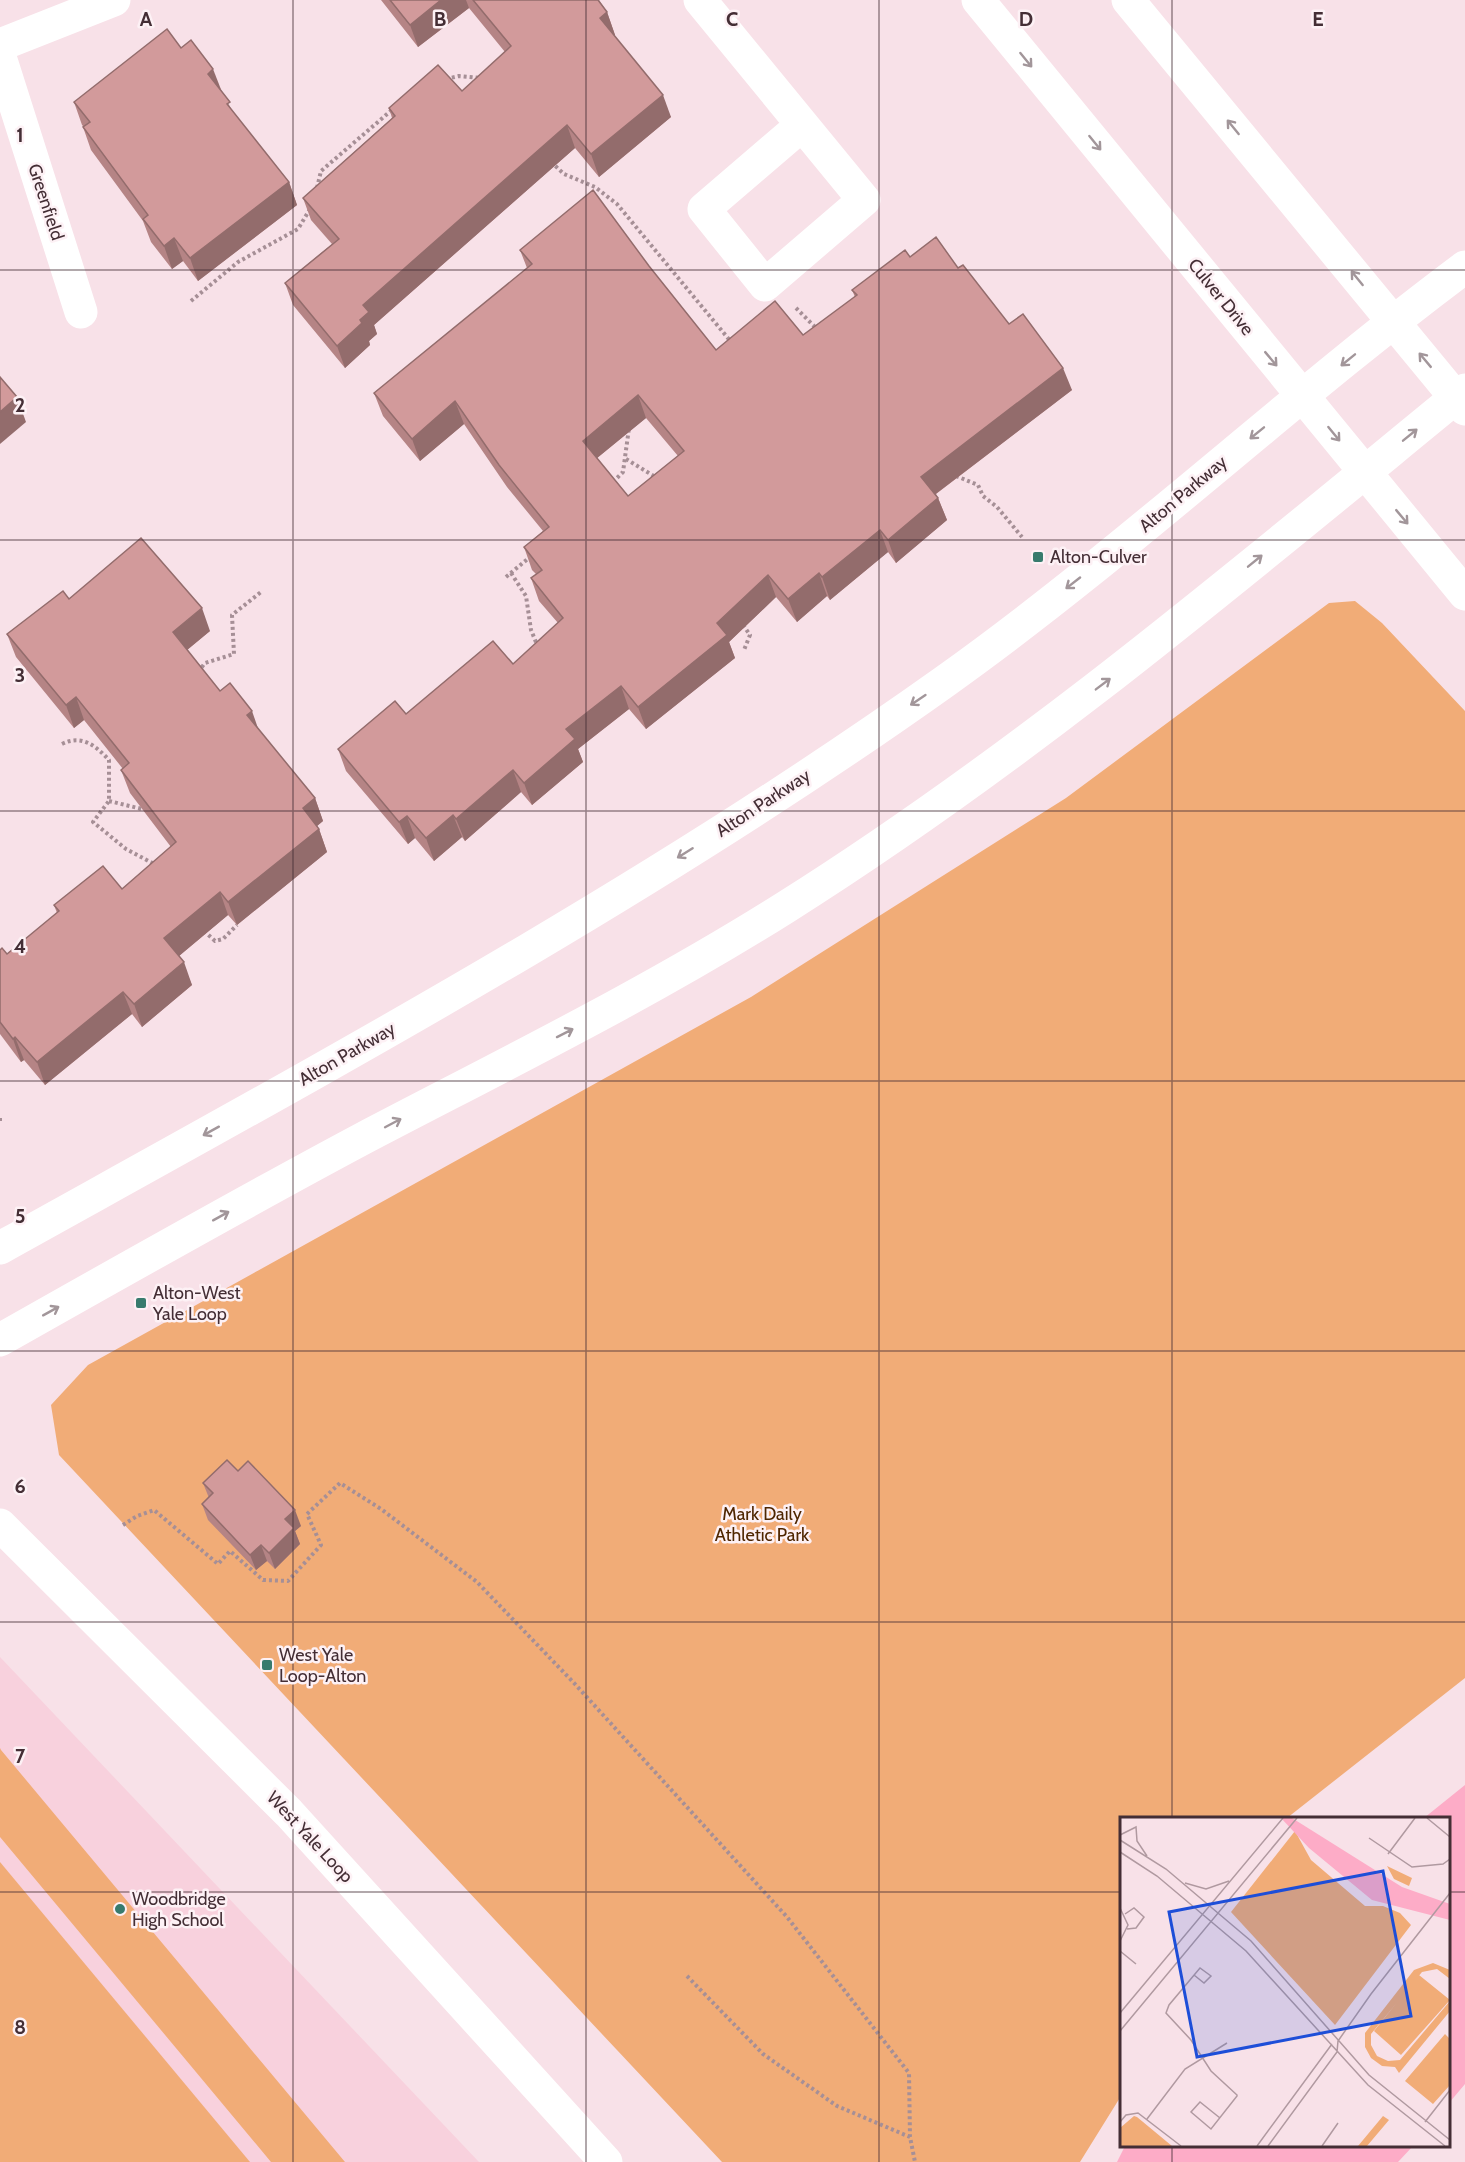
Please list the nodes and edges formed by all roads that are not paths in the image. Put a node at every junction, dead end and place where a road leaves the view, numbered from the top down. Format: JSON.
{"nodes":[{"id":1,"x":114,"y":0,"type":"edge"},
{"id":2,"x":700,"y":0,"type":"edge"},
{"id":3,"x":978,"y":0,"type":"edge"},
{"id":4,"x":1128,"y":0,"type":"edge"},
{"id":5,"x":0,"y":45,"type":"edge"},
{"id":6,"x":0,"y":57,"type":"edge"},
{"id":7,"x":802,"y":125,"type":"junction"},
{"id":8,"x":1465,"y":267,"type":"edge"},
{"id":9,"x":81,"y":312,"type":"dead end"},
{"id":10,"x":1394,"y":323,"type":"junction"},
{"id":11,"x":1303,"y":396,"type":"junction"},
{"id":12,"x":1462,"y":399,"type":"edge"},
{"id":13,"x":1364,"y":472,"type":"junction"},
{"id":14,"x":1465,"y":594,"type":"edge"},
{"id":15,"x":0,"y":1248,"type":"edge"},
{"id":16,"x":0,"y":1340,"type":"edge"},
{"id":17,"x":0,"y":1525,"type":"edge"},
{"id":18,"x":606,"y":2162,"type":"edge"}],
"edges":[{"from":1,"to":5,"type":"main road"},
{"from":2,"to":7,"type":"main road"},
{"from":3,"to":11,"type":"main road","name":"Culver Drive","one_way":true},
{"from":10,"to":4,"type":"main road","one_way":true},
{"from":6,"to":9,"type":"main road","name":"Greenfield"},
{"from":7,"to":7,"type":"main road"},
{"from":8,"to":10,"type":"main road","name":"Alton Parkway"},
{"from":10,"to":11,"type":"main road","name":"Alton Parkway","one_way":true},
{"from":12,"to":10,"type":"main road","one_way":true},
{"from":11,"to":13,"type":"main road","name":"Culver Drive","one_way":true},
{"from":11,"to":15,"type":"main road","name":"Alton Parkway","one_way":true},
{"from":13,"to":12,"type":"main road","one_way":true},
{"from":13,"to":14,"type":"main road","name":"Culver Drive","one_way":true},
{"from":16,"to":13,"type":"main road","one_way":true},
{"from":17,"to":18,"type":"main road","name":"West Yale Loop"}]}
